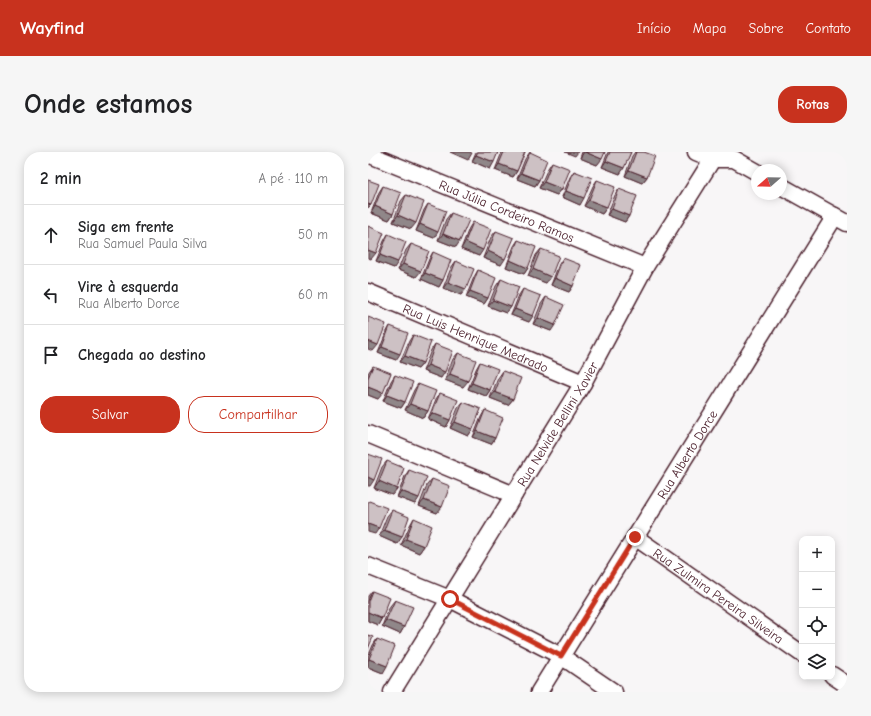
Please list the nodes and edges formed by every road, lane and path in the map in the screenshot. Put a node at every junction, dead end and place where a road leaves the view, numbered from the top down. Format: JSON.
{"nodes":[{"id":1,"x":696,"y":152,"type":"edge"},
{"id":2,"x":368,"y":154,"type":"edge"},
{"id":3,"x":715,"y":156,"type":"edge"},
{"id":4,"x":751,"y":169,"type":"edge"},
{"id":5,"x":787,"y":189,"type":"edge"},
{"id":6,"x":841,"y":220,"type":"edge"},
{"id":7,"x":645,"y":267,"type":"junction"},
{"id":8,"x":368,"y":292,"type":"edge"},
{"id":9,"x":583,"y":383,"type":"junction"},
{"id":10,"x":368,"y":434,"type":"edge"},
{"id":11,"x":514,"y":495,"type":"junction"},
{"id":12,"x":635,"y":537,"type":"junction"},
{"id":13,"x":368,"y":566,"type":"edge"},
{"id":14,"x":450,"y":599,"type":"junction"},
{"id":15,"x":799,"y":652,"type":"edge"},
{"id":16,"x":561,"y":656,"type":"junction"},
{"id":17,"x":835,"y":677,"type":"edge"},
{"id":18,"x":847,"y":685,"type":"edge"},
{"id":19,"x":392,"y":692,"type":"edge"},
{"id":20,"x":539,"y":692,"type":"edge"},
{"id":21,"x":614,"y":692,"type":"edge"}],
"edges":[{"from":1,"to":3,"type":"street"},
{"from":2,"to":7,"type":"street","name":"Rua Júlia Cordeiro Ramos"},
{"from":3,"to":4,"type":"street"},
{"from":3,"to":7,"type":"street","name":"Rua Nelvide Bellini Xavier"},
{"from":5,"to":6,"type":"street"},
{"from":6,"to":12,"type":"street","name":"Rua Alberto Dorce"},
{"from":7,"to":9,"type":"street","name":"Rua Nelvide Bellini Xavier"},
{"from":8,"to":9,"type":"street","name":"Rua Luis Henrique Medrado"},
{"from":9,"to":11,"type":"street","name":"Rua Nelvide Bellini Xavier"},
{"from":10,"to":11,"type":"street"},
{"from":11,"to":14,"type":"street","name":"Rua Nelvide Bellini Xavier"},
{"from":12,"to":15,"type":"street","name":"Rua Zulmira Pereira Silveira"},
{"from":12,"to":16,"type":"street","name":"Rua Alberto Dorce"},
{"from":13,"to":14,"type":"street"},
{"from":14,"to":16,"type":"street"},
{"from":14,"to":19,"type":"street","name":"Rua Nelvide Bellini Xavier"},
{"from":16,"to":20,"type":"street","name":"Rua Alberto Dorce"},
{"from":16,"to":21,"type":"street"},
{"from":17,"to":18,"type":"street"}]}
